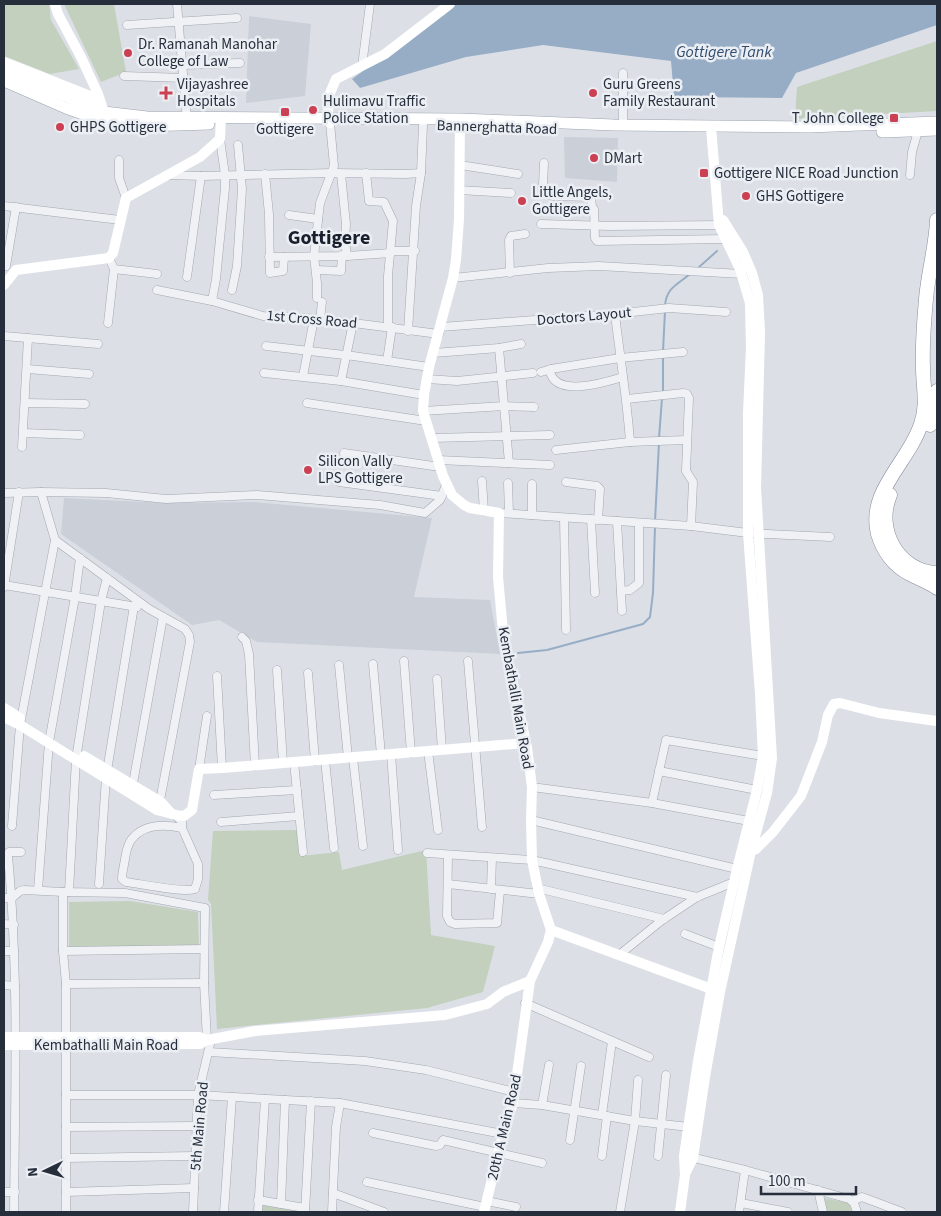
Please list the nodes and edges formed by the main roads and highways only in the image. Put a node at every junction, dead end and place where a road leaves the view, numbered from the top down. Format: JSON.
{"nodes":[{"id":1,"x":4,"y":72,"type":"edge"},
{"id":2,"x":4,"y":81,"type":"edge"},
{"id":3,"x":100,"y":114,"type":"junction"},
{"id":4,"x":329,"y":120,"type":"junction"},
{"id":5,"x":937,"y":122,"type":"edge"},
{"id":6,"x":460,"y":123,"type":"junction"},
{"id":7,"x":712,"y":130,"type":"junction"},
{"id":8,"x":937,"y":130,"type":"edge"},
{"id":9,"x":937,"y":220,"type":"edge"},
{"id":10,"x":937,"y":391,"type":"edge"},
{"id":11,"x":937,"y":573,"type":"edge"},
{"id":12,"x":937,"y":588,"type":"edge"}],
"edges":[{"from":1,"to":3,"type":"main road"},
{"from":2,"to":3,"type":"main road","name":"Bannerghatta Road"},
{"from":3,"to":4,"type":"main road","name":"Bannerghatta Road"},
{"from":4,"to":6,"type":"main road","name":"Bannerghatta Road"},
{"from":4,"to":6,"type":"main road","name":"Bannerghatta Road"},
{"from":5,"to":7,"type":"main road","name":"Bannerghatta Road"},
{"from":6,"to":7,"type":"main road","name":"Bannerghatta Road"},
{"from":6,"to":7,"type":"main road","name":"Bannerghatta Road"},
{"from":7,"to":8,"type":"main road","name":"Bannerghatta Road"},
{"from":9,"to":12,"type":"highway"},
{"from":10,"to":11,"type":"highway"}]}
